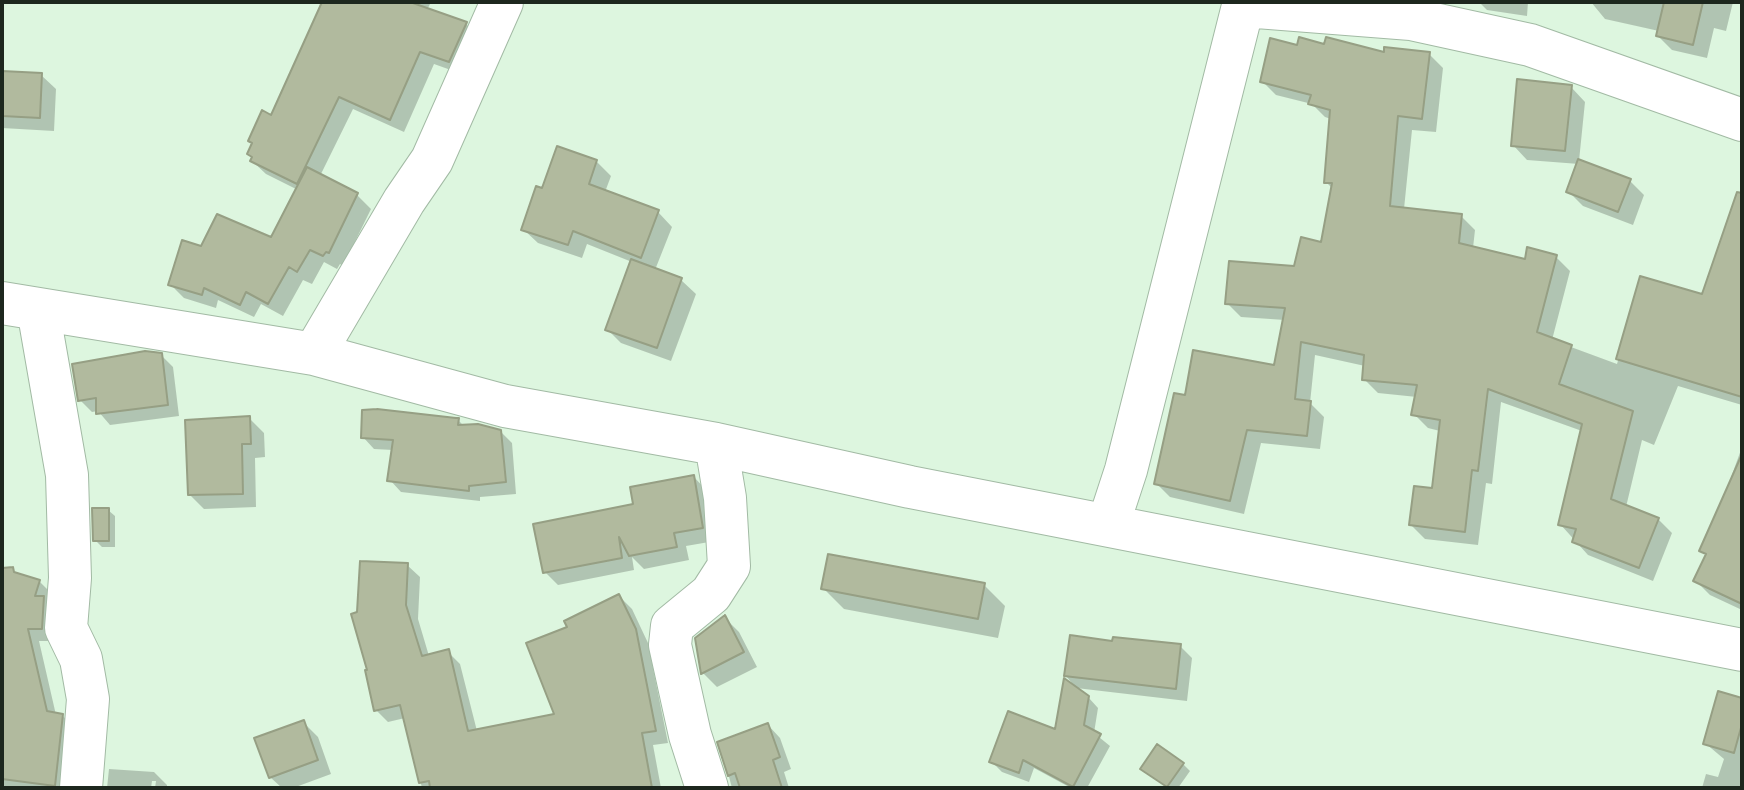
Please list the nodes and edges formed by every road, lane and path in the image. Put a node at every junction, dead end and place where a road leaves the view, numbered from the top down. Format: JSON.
{"nodes":[{"id":1,"x":502,"y":2,"type":"edge"},
{"id":2,"x":1244,"y":4,"type":"edge"},
{"id":3,"x":1742,"y":120,"type":"edge"},
{"id":4,"x":20,"y":306,"type":"edge"},
{"id":5,"x":314,"y":354,"type":"junction"},
{"id":6,"x":716,"y":444,"type":"junction"},
{"id":7,"x":1108,"y":525,"type":"junction"},
{"id":8,"x":1742,"y":650,"type":"edge"},
{"id":9,"x":81,"y":788,"type":"edge"},
{"id":10,"x":707,"y":788,"type":"edge"}],
"edges":[{"from":1,"to":5,"type":"street"},
{"from":2,"to":3,"type":"street"},
{"from":2,"to":7,"type":"street"},
{"from":4,"to":5,"type":"street"},
{"from":4,"to":9,"type":"street"},
{"from":5,"to":6,"type":"street"},
{"from":6,"to":7,"type":"street"},
{"from":6,"to":10,"type":"street"},
{"from":7,"to":8,"type":"street"}]}
